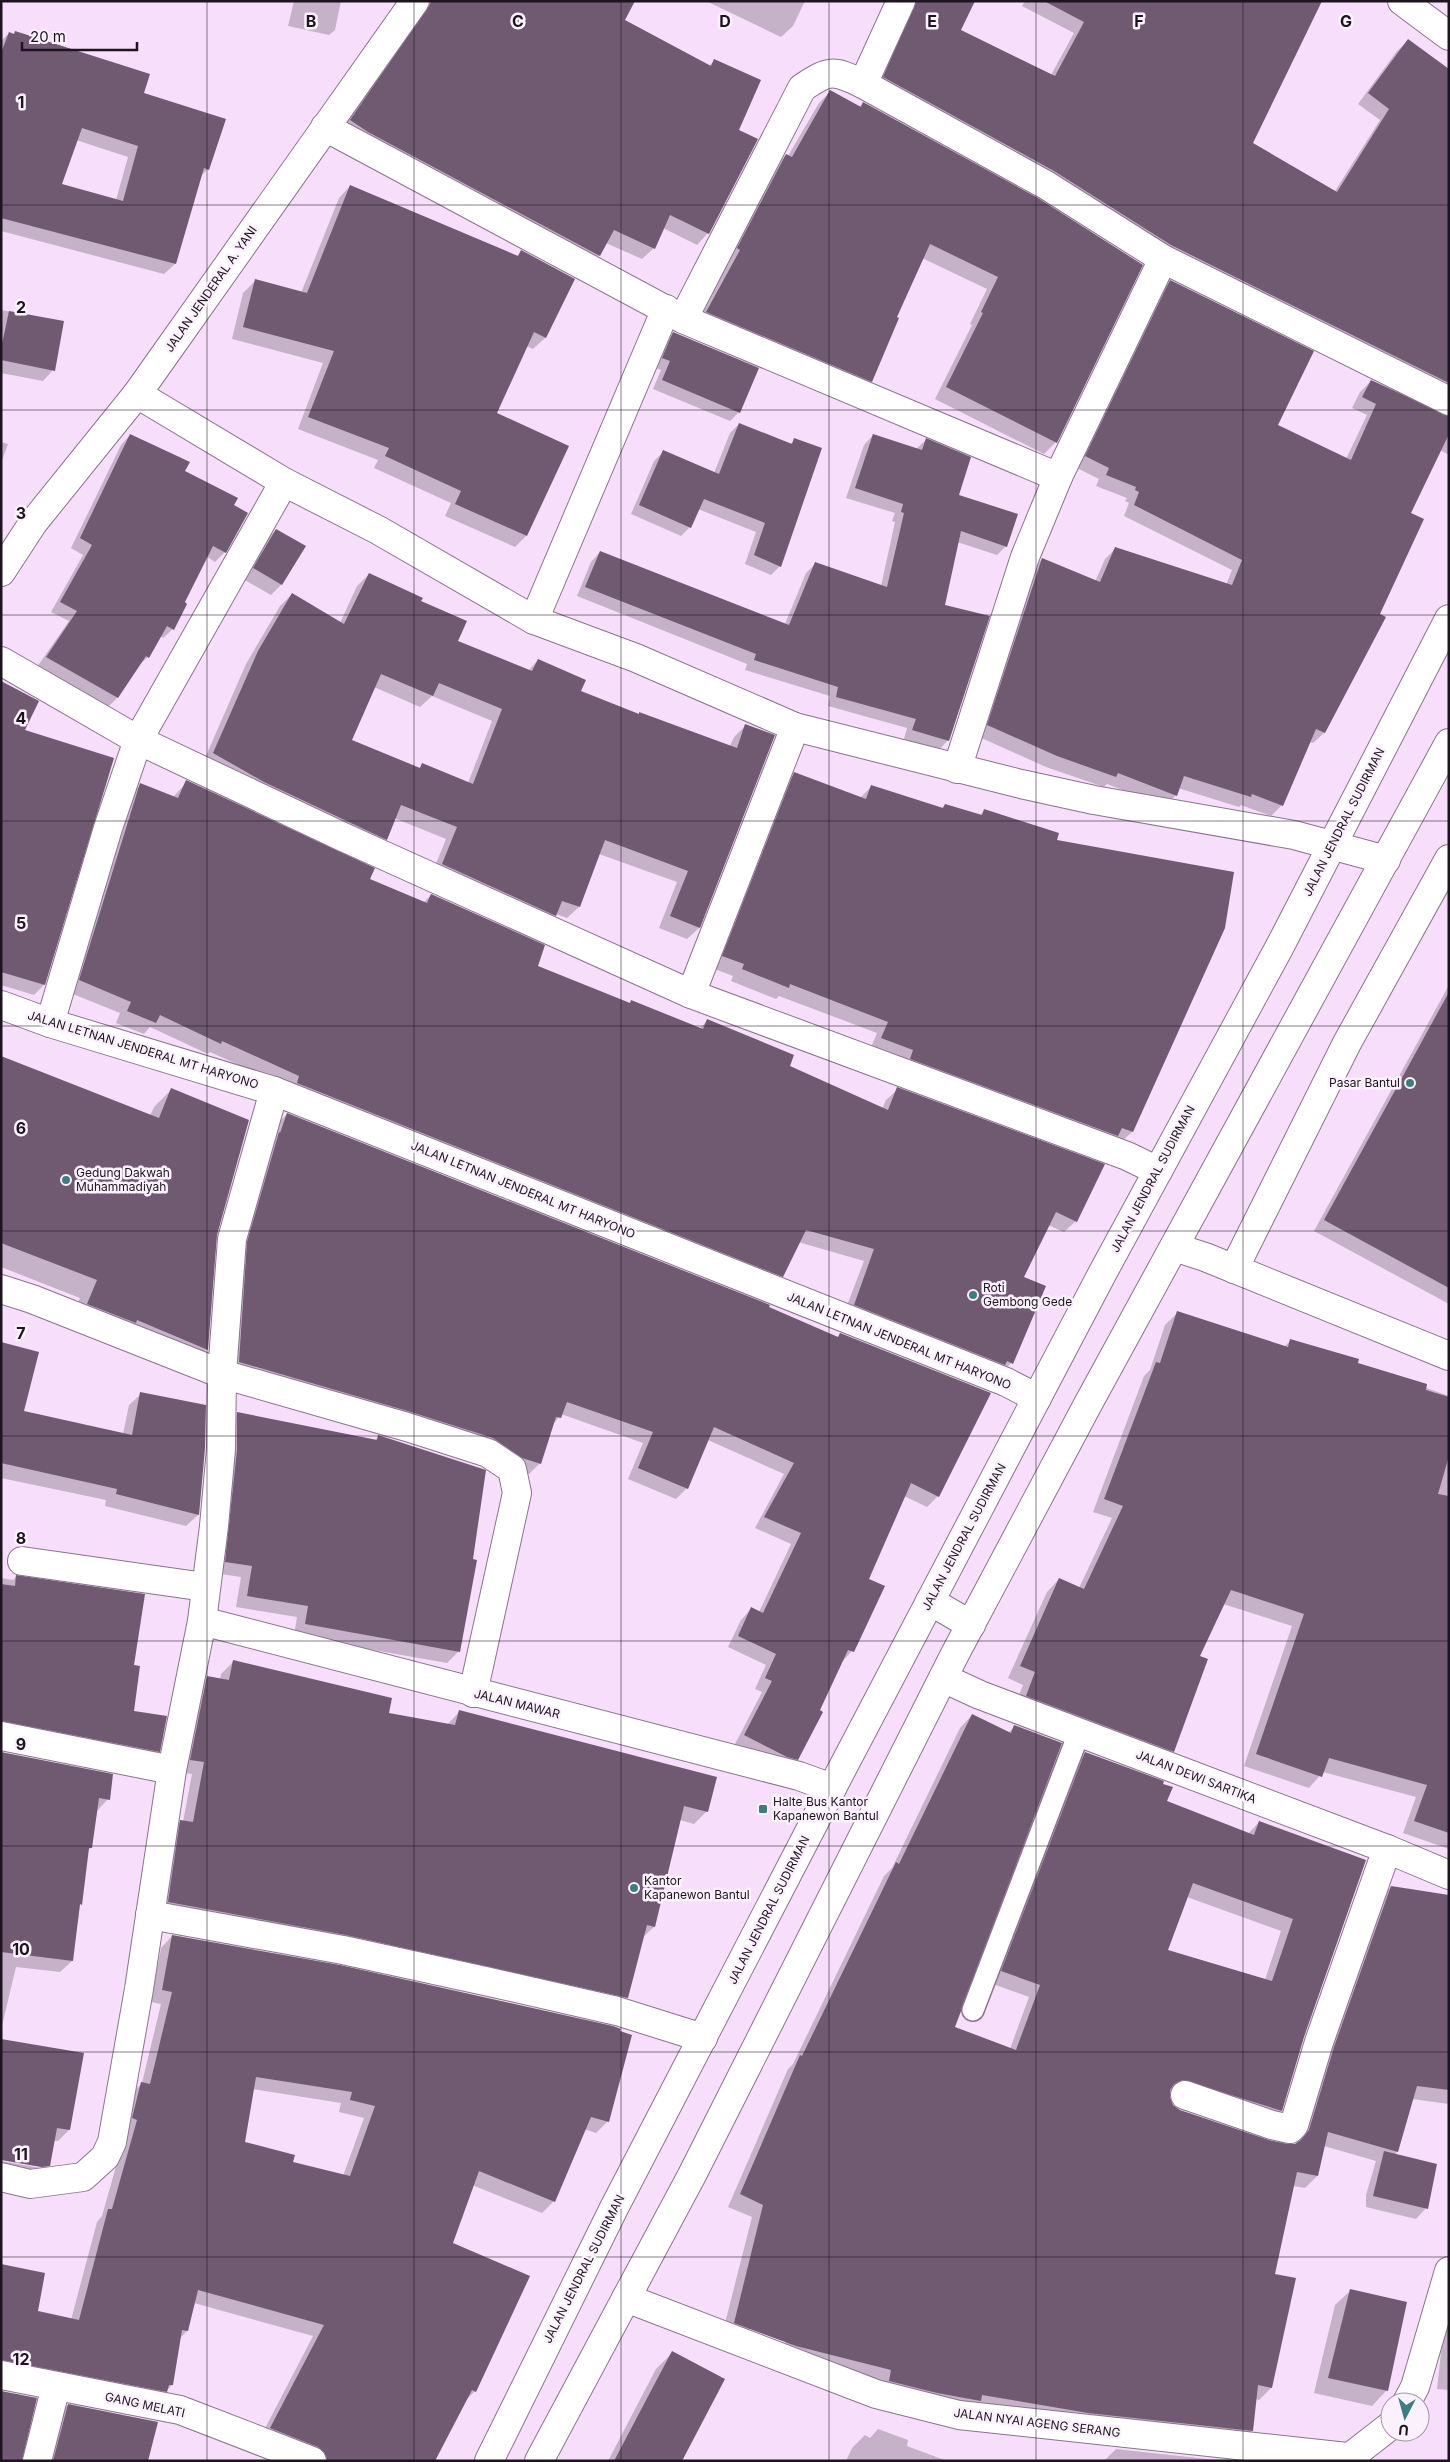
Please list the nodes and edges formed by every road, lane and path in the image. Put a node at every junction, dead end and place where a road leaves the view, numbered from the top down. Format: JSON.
{"nodes":[{"id":1,"x":415,"y":1,"type":"edge"},
{"id":2,"x":901,"y":1,"type":"edge"},
{"id":3,"x":1402,"y":1,"type":"edge"},
{"id":4,"x":1449,"y":36,"type":"edge"},
{"id":5,"x":864,"y":84,"type":"junction"},
{"id":6,"x":325,"y":127,"type":"junction"},
{"id":7,"x":1163,"y":259,"type":"junction"},
{"id":8,"x":675,"y":314,"type":"junction"},
{"id":9,"x":137,"y":394,"type":"junction"},
{"id":10,"x":1449,"y":401,"type":"edge"},
{"id":11,"x":1058,"y":477,"type":"junction"},
{"id":12,"x":284,"y":482,"type":"junction"},
{"id":13,"x":1,"y":572,"type":"edge"},
{"id":14,"x":1449,"y":619,"type":"edge"},
{"id":15,"x":534,"y":620,"type":"junction"},
{"id":16,"x":1,"y":662,"type":"edge"},
{"id":17,"x":795,"y":727,"type":"junction"},
{"id":18,"x":138,"y":740,"type":"junction"},
{"id":19,"x":1449,"y":743,"type":"edge"},
{"id":20,"x":957,"y":769,"type":"junction"},
{"id":21,"x":1332,"y":846,"type":"junction"},
{"id":22,"x":1449,"y":859,"type":"edge"},
{"id":23,"x":1386,"y":860,"type":"junction"},
{"id":24,"x":691,"y":994,"type":"junction"},
{"id":25,"x":1,"y":1005,"type":"edge"},
{"id":26,"x":50,"y":1023,"type":"junction"},
{"id":27,"x":274,"y":1091,"type":"junction"},
{"id":28,"x":1158,"y":1171,"type":"junction"},
{"id":29,"x":1174,"y":1247,"type":"junction"},
{"id":30,"x":1234,"y":1269,"type":"junction"},
{"id":31,"x":1,"y":1289,"type":"edge"},
{"id":32,"x":1449,"y":1356,"type":"edge"},
{"id":33,"x":222,"y":1374,"type":"junction"},
{"id":34,"x":1037,"y":1398,"type":"junction"},
{"id":35,"x":22,"y":1562,"type":"dead end"},
{"id":36,"x":205,"y":1586,"type":"junction"},
{"id":37,"x":930,"y":1601,"type":"junction"},
{"id":38,"x":202,"y":1621,"type":"junction"},
{"id":39,"x":971,"y":1625,"type":"junction"},
{"id":40,"x":942,"y":1678,"type":"junction"},
{"id":41,"x":473,"y":1693,"type":"junction"},
{"id":42,"x":1079,"y":1733,"type":"junction"},
{"id":43,"x":1,"y":1736,"type":"edge"},
{"id":44,"x":172,"y":1770,"type":"junction"},
{"id":45,"x":832,"y":1788,"type":"junction"},
{"id":46,"x":1387,"y":1849,"type":"junction"},
{"id":47,"x":1449,"y":1875,"type":"edge"},
{"id":48,"x":150,"y":1915,"type":"junction"},
{"id":49,"x":973,"y":2010,"type":"dead end"},
{"id":50,"x":703,"y":2038,"type":"junction"},
{"id":51,"x":1185,"y":2095,"type":"dead end"},
{"id":52,"x":1,"y":2176,"type":"edge"},
{"id":53,"x":1449,"y":2271,"type":"edge"},
{"id":54,"x":626,"y":2298,"type":"junction"},
{"id":55,"x":1,"y":2376,"type":"edge"},
{"id":56,"x":56,"y":2386,"type":"junction"},
{"id":57,"x":1413,"y":2392,"type":"edge"},
{"id":58,"x":1380,"y":2434,"type":"edge"},
{"id":59,"x":1346,"y":2459,"type":"edge"},
{"id":60,"x":37,"y":2461,"type":"edge"},
{"id":61,"x":312,"y":2461,"type":"edge"},
{"id":62,"x":489,"y":2461,"type":"edge"},
{"id":63,"x":539,"y":2461,"type":"edge"}],
"edges":[{"from":1,"to":6,"type":"street","name":"JALAN JENDERAL A. YANI"},
{"from":2,"to":5,"type":"street"},
{"from":3,"to":4,"type":"street"},
{"from":5,"to":7,"type":"street"},
{"from":5,"to":8,"type":"street"},
{"from":6,"to":8,"type":"street"},
{"from":6,"to":9,"type":"street","name":"JALAN JENDERAL A. YANI"},
{"from":7,"to":10,"type":"street"},
{"from":7,"to":11,"type":"street"},
{"from":8,"to":11,"type":"street"},
{"from":8,"to":15,"type":"street"},
{"from":9,"to":12,"type":"street"},
{"from":9,"to":13,"type":"street","name":"JALAN JENDERAL A. YANI"},
{"from":11,"to":20,"type":"street"},
{"from":12,"to":15,"type":"street"},
{"from":12,"to":18,"type":"street"},
{"from":14,"to":21,"type":"street","name":"JALAN JENDRAL SUDIRMAN"},
{"from":15,"to":17,"type":"street"},
{"from":16,"to":18,"type":"street"},
{"from":17,"to":20,"type":"street"},
{"from":17,"to":24,"type":"street"},
{"from":18,"to":24,"type":"street"},
{"from":18,"to":26,"type":"street"},
{"from":19,"to":23,"type":"street"},
{"from":20,"to":21,"type":"street"},
{"from":21,"to":23,"type":"street"},
{"from":21,"to":28,"type":"street","name":"JALAN JENDRAL SUDIRMAN"},
{"from":22,"to":30,"type":"street"},
{"from":23,"to":29,"type":"street"},
{"from":24,"to":28,"type":"street"},
{"from":25,"to":26,"type":"street","name":"JALAN LETNAN JENDERAL MT HARYONO"},
{"from":26,"to":27,"type":"street","name":"JALAN LETNAN JENDERAL MT HARYONO"},
{"from":27,"to":33,"type":"street"},
{"from":27,"to":34,"type":"street","name":"JALAN LETNAN JENDERAL MT HARYONO"},
{"from":28,"to":34,"type":"street","name":"JALAN JENDRAL SUDIRMAN"},
{"from":29,"to":30,"type":"street"},
{"from":29,"to":39,"type":"street"},
{"from":30,"to":32,"type":"street"},
{"from":31,"to":33,"type":"street"},
{"from":33,"to":36,"type":"street"},
{"from":33,"to":41,"type":"street"},
{"from":34,"to":37,"type":"street","name":"JALAN JENDRAL SUDIRMAN"},
{"from":35,"to":36,"type":"street"},
{"from":36,"to":38,"type":"street"},
{"from":37,"to":39,"type":"street"},
{"from":37,"to":45,"type":"street","name":"JALAN JENDRAL SUDIRMAN"},
{"from":38,"to":41,"type":"street","name":"JALAN MAWAR"},
{"from":38,"to":44,"type":"street"},
{"from":39,"to":40,"type":"street"},
{"from":40,"to":42,"type":"street","name":"JALAN DEWI SARTIKA"},
{"from":40,"to":54,"type":"street"},
{"from":41,"to":45,"type":"street","name":"JALAN MAWAR"},
{"from":42,"to":46,"type":"street","name":"JALAN DEWI SARTIKA"},
{"from":42,"to":49,"type":"lane"},
{"from":43,"to":44,"type":"street"},
{"from":44,"to":48,"type":"street"},
{"from":45,"to":50,"type":"street","name":"JALAN JENDRAL SUDIRMAN"},
{"from":46,"to":47,"type":"street","name":"JALAN DEWI SARTIKA"},
{"from":46,"to":51,"type":"street"},
{"from":48,"to":50,"type":"street"},
{"from":48,"to":52,"type":"street"},
{"from":50,"to":62,"type":"street","name":"JALAN JENDRAL SUDIRMAN"},
{"from":53,"to":57,"type":"street"},
{"from":54,"to":59,"type":"street","name":"JALAN NYAI AGENG SERANG"},
{"from":54,"to":63,"type":"street"},
{"from":55,"to":56,"type":"street","name":"GANG MELATI"},
{"from":56,"to":60,"type":"street"},
{"from":56,"to":61,"type":"street","name":"GANG MELATI"},
{"from":58,"to":59,"type":"street"}]}
